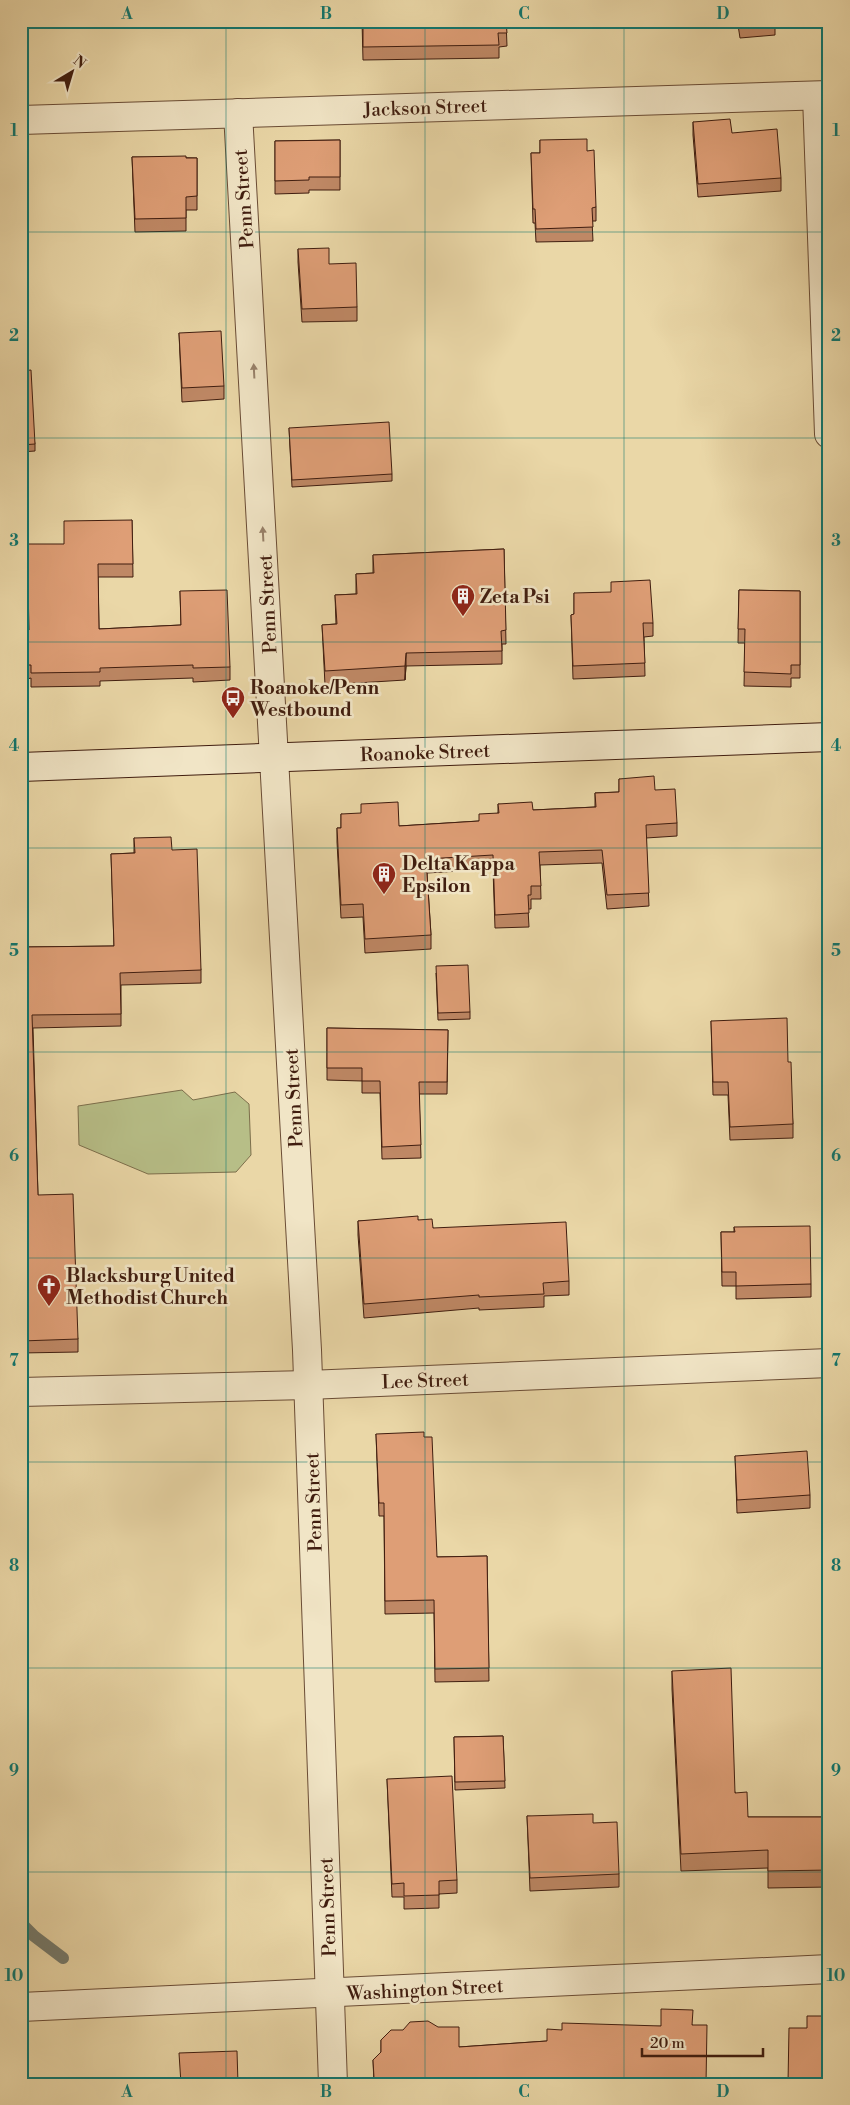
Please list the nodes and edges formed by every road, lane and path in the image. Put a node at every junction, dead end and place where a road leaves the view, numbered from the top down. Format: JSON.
{"nodes":[{"id":1,"x":823,"y":96,"type":"edge"},
{"id":2,"x":238,"y":113,"type":"junction"},
{"id":3,"x":21,"y":120,"type":"edge"},
{"id":4,"x":829,"y":434,"type":"edge"},
{"id":5,"x":829,"y":737,"type":"edge"},
{"id":6,"x":274,"y":757,"type":"junction"},
{"id":7,"x":21,"y":767,"type":"edge"},
{"id":8,"x":829,"y":1363,"type":"edge"},
{"id":9,"x":308,"y":1384,"type":"junction"},
{"id":10,"x":21,"y":1392,"type":"edge"},
{"id":11,"x":829,"y":1969,"type":"edge"},
{"id":12,"x":330,"y":1994,"type":"junction"},
{"id":13,"x":21,"y":2007,"type":"edge"},
{"id":14,"x":333,"y":2084,"type":"edge"}],
"edges":[{"from":1,"to":2,"type":"street","name":"Jackson Street"},
{"from":1,"to":4,"type":"street"},
{"from":2,"to":3,"type":"street","name":"Jackson Street"},
{"from":6,"to":2,"type":"street","name":"Penn Street","one_way":true},
{"from":5,"to":6,"type":"street","name":"Roanoke Street"},
{"from":6,"to":7,"type":"street","name":"Roanoke Street"},
{"from":6,"to":9,"type":"street","name":"Penn Street"},
{"from":8,"to":9,"type":"street","name":"Lee Street"},
{"from":9,"to":10,"type":"street","name":"Lee Street"},
{"from":9,"to":12,"type":"street","name":"Penn Street"},
{"from":11,"to":12,"type":"street","name":"Washington Street"},
{"from":12,"to":13,"type":"street","name":"Washington Street"},
{"from":12,"to":14,"type":"street","name":"Penn Street"}]}
